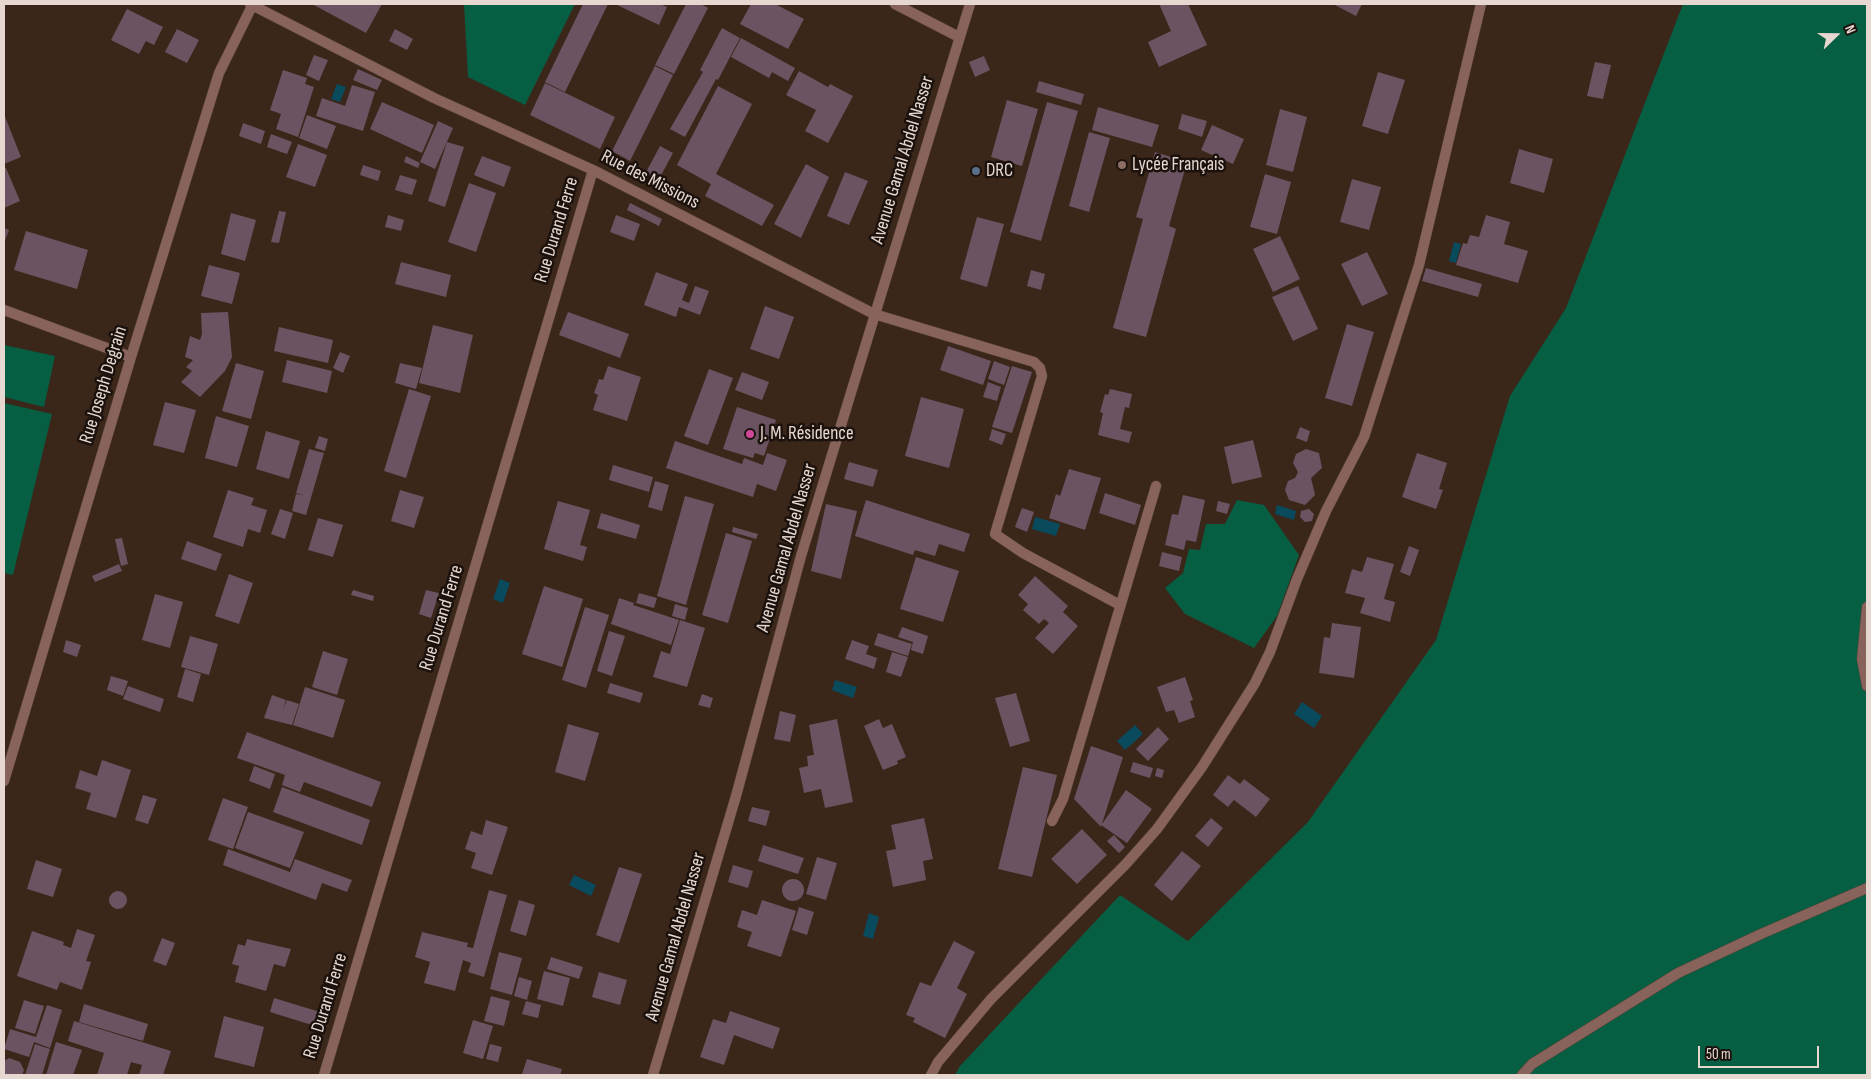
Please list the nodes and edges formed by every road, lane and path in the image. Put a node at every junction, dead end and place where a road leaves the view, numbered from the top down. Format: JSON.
{"nodes":[{"id":1,"x":252,"y":4,"type":"edge"},
{"id":2,"x":895,"y":4,"type":"edge"},
{"id":3,"x":970,"y":4,"type":"edge"},
{"id":4,"x":1481,"y":4,"type":"edge"},
{"id":5,"x":959,"y":37,"type":"junction"},
{"id":6,"x":593,"y":170,"type":"junction"},
{"id":7,"x":4,"y":310,"type":"edge"},
{"id":8,"x":874,"y":314,"type":"junction"},
{"id":9,"x":131,"y":357,"type":"junction"},
{"id":10,"x":1156,"y":486,"type":"dead end"},
{"id":11,"x":1120,"y":605,"type":"junction"},
{"id":12,"x":1867,"y":607,"type":"edge"},
{"id":13,"x":1867,"y":686,"type":"edge"},
{"id":14,"x":4,"y":781,"type":"edge"},
{"id":15,"x":1052,"y":821,"type":"dead end"},
{"id":16,"x":1867,"y":888,"type":"edge"},
{"id":17,"x":324,"y":1075,"type":"edge"},
{"id":18,"x":653,"y":1075,"type":"edge"},
{"id":19,"x":931,"y":1075,"type":"edge"},
{"id":20,"x":1522,"y":1075,"type":"edge"}],
"edges":[{"from":1,"to":6,"type":"street","name":"Rue des Missions"},
{"from":1,"to":9,"type":"street","name":"Rue Joseph Degrain"},
{"from":2,"to":5,"type":"street"},
{"from":3,"to":5,"type":"street","name":"Avenue Gamal Abdel Nasser"},
{"from":4,"to":19,"type":"street"},
{"from":5,"to":8,"type":"street","name":"Avenue Gamal Abdel Nasser"},
{"from":6,"to":8,"type":"street","name":"Rue des Missions"},
{"from":6,"to":17,"type":"street","name":"Rue Durand Ferre"},
{"from":7,"to":9,"type":"street"},
{"from":8,"to":11,"type":"street","name":"Rue des Missions"},
{"from":8,"to":18,"type":"street","name":"Avenue Gamal Abdel Nasser"},
{"from":9,"to":14,"type":"street","name":"Rue Joseph Degrain"},
{"from":10,"to":11,"type":"street"},
{"from":11,"to":15,"type":"street"},
{"from":12,"to":13,"type":"street"},
{"from":16,"to":20,"type":"street"}]}
